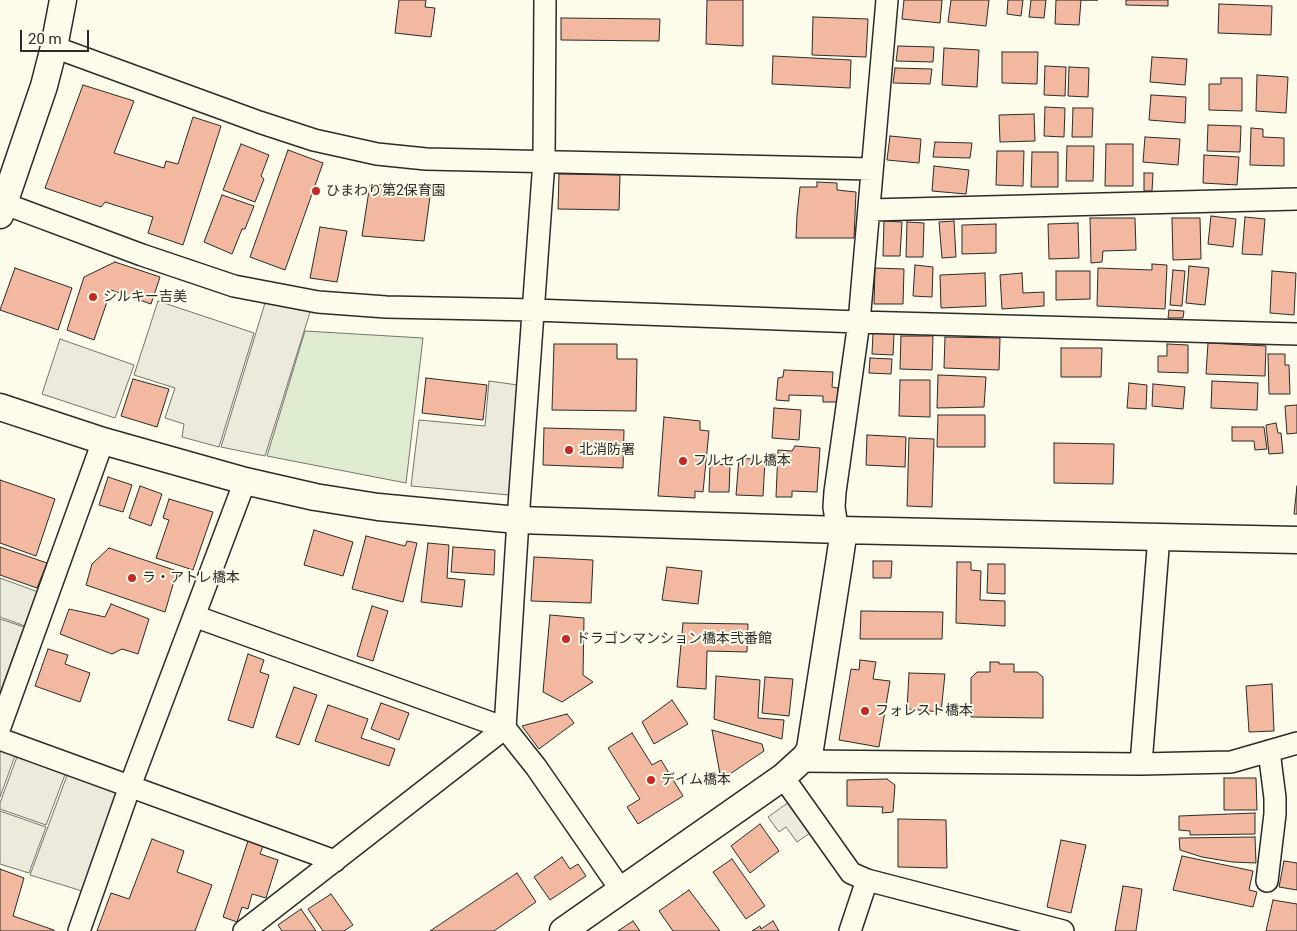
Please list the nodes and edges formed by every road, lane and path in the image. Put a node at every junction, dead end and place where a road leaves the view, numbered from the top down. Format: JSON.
{"nodes":[{"id":1,"x":63,"y":0,"type":"edge"},
{"id":2,"x":546,"y":0,"type":"edge"},
{"id":3,"x":887,"y":0,"type":"edge"},
{"id":4,"x":54,"y":47,"type":"junction"},
{"id":5,"x":544,"y":161,"type":"junction"},
{"id":6,"x":872,"y":169,"type":"junction"},
{"id":7,"x":1297,"y":200,"type":"edge"},
{"id":8,"x":1,"y":207,"type":"edge"},
{"id":9,"x":870,"y":210,"type":"junction"},
{"id":10,"x":534,"y":310,"type":"junction"},
{"id":11,"x":859,"y":322,"type":"junction"},
{"id":12,"x":1297,"y":334,"type":"edge"},
{"id":13,"x":0,"y":407,"type":"edge"},
{"id":14,"x":103,"y":442,"type":"junction"},
{"id":15,"x":244,"y":481,"type":"junction"},
{"id":16,"x":518,"y":520,"type":"junction"},
{"id":17,"x":841,"y":530,"type":"junction"},
{"id":18,"x":1159,"y":536,"type":"junction"},
{"id":19,"x":1297,"y":540,"type":"edge"},
{"id":20,"x":194,"y":616,"type":"junction"},
{"id":21,"x":0,"y":727,"type":"edge"},
{"id":22,"x":505,"y":728,"type":"junction"},
{"id":23,"x":0,"y":739,"type":"edge"},
{"id":24,"x":1297,"y":742,"type":"edge"},
{"id":25,"x":1270,"y":751,"type":"junction"},
{"id":26,"x":1141,"y":764,"type":"junction"},
{"id":27,"x":793,"y":769,"type":"junction"},
{"id":28,"x":130,"y":786,"type":"junction"},
{"id":29,"x":335,"y":861,"type":"junction"},
{"id":30,"x":867,"y":880,"type":"junction"},
{"id":31,"x":1266,"y":881,"type":"dead end"},
{"id":32,"x":621,"y":890,"type":"junction"},
{"id":33,"x":79,"y":931,"type":"edge"},
{"id":34,"x":244,"y":931,"type":"edge"},
{"id":35,"x":563,"y":931,"type":"edge"},
{"id":36,"x":850,"y":931,"type":"edge"},
{"id":37,"x":1063,"y":931,"type":"edge"}],
"edges":[{"from":1,"to":4,"type":"street"},
{"from":2,"to":5,"type":"street"},
{"from":3,"to":6,"type":"street"},
{"from":4,"to":5,"type":"street"},
{"from":4,"to":8,"type":"street"},
{"from":5,"to":6,"type":"street"},
{"from":5,"to":10,"type":"street"},
{"from":6,"to":9,"type":"street"},
{"from":7,"to":9,"type":"street"},
{"from":8,"to":10,"type":"street"},
{"from":9,"to":11,"type":"street"},
{"from":10,"to":11,"type":"street"},
{"from":10,"to":16,"type":"street"},
{"from":11,"to":12,"type":"street"},
{"from":11,"to":17,"type":"street"},
{"from":13,"to":14,"type":"street"},
{"from":14,"to":15,"type":"street"},
{"from":14,"to":21,"type":"street"},
{"from":15,"to":16,"type":"street"},
{"from":15,"to":20,"type":"street"},
{"from":16,"to":17,"type":"street"},
{"from":16,"to":22,"type":"street"},
{"from":17,"to":18,"type":"street"},
{"from":17,"to":27,"type":"street"},
{"from":18,"to":19,"type":"street"},
{"from":18,"to":26,"type":"street"},
{"from":20,"to":22,"type":"street"},
{"from":20,"to":28,"type":"street"},
{"from":22,"to":29,"type":"street"},
{"from":22,"to":32,"type":"street"},
{"from":23,"to":28,"type":"street"},
{"from":24,"to":25,"type":"street"},
{"from":25,"to":26,"type":"street"},
{"from":25,"to":31,"type":"street"},
{"from":26,"to":27,"type":"street"},
{"from":27,"to":30,"type":"street"},
{"from":27,"to":32,"type":"street"},
{"from":28,"to":29,"type":"street"},
{"from":28,"to":33,"type":"street"},
{"from":29,"to":34,"type":"street"},
{"from":30,"to":36,"type":"street"},
{"from":30,"to":37,"type":"street"},
{"from":32,"to":35,"type":"street"}]}
